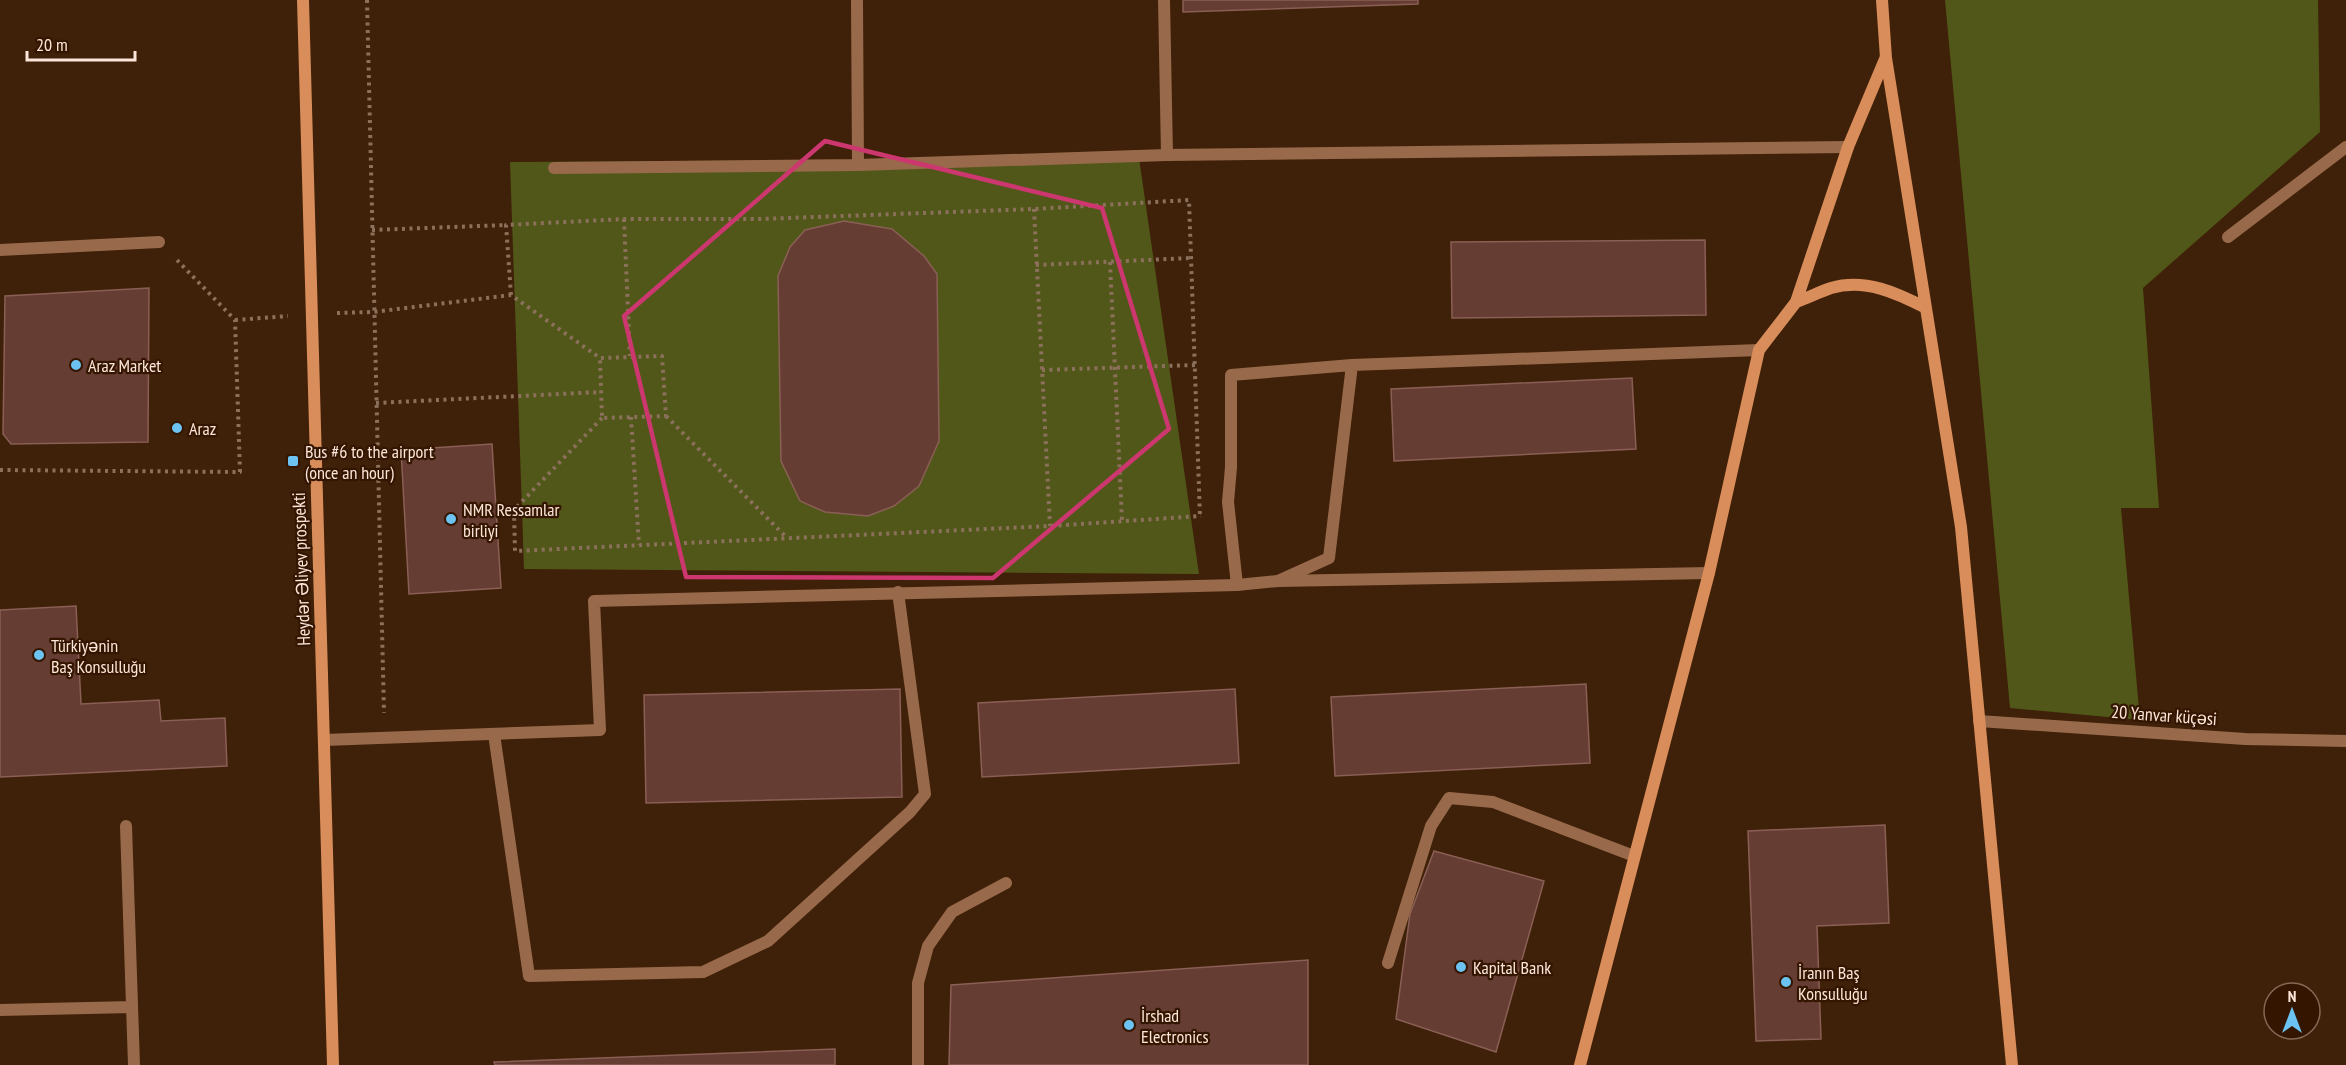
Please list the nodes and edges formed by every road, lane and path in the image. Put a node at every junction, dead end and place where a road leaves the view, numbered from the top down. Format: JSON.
{"nodes":[{"id":1,"x":303,"y":0,"type":"edge"},
{"id":2,"x":367,"y":0,"type":"edge"},
{"id":3,"x":857,"y":0,"type":"edge"},
{"id":4,"x":1164,"y":0,"type":"edge"},
{"id":5,"x":1882,"y":0,"type":"edge"},
{"id":6,"x":1886,"y":58,"type":"junction"},
{"id":7,"x":1848,"y":147,"type":"junction"},
{"id":8,"x":2346,"y":147,"type":"edge"},
{"id":9,"x":1167,"y":155,"type":"junction"},
{"id":10,"x":858,"y":165,"type":"junction"},
{"id":11,"x":554,"y":168,"type":"dead end"},
{"id":12,"x":1034,"y":209,"type":"junction"},
{"id":13,"x":624,"y":219,"type":"junction"},
{"id":14,"x":506,"y":225,"type":"junction"},
{"id":15,"x":372,"y":230,"type":"junction"},
{"id":16,"x":2228,"y":237,"type":"dead end"},
{"id":17,"x":159,"y":242,"type":"joint"},
{"id":18,"x":0,"y":250,"type":"edge"},
{"id":19,"x":1191,"y":258,"type":"junction"},
{"id":20,"x":1110,"y":262,"type":"junction"},
{"id":21,"x":1036,"y":265,"type":"junction"},
{"id":22,"x":511,"y":295,"type":"junction"},
{"id":23,"x":1796,"y":302,"type":"junction"},
{"id":24,"x":1926,"y":308,"type":"junction"},
{"id":25,"x":373,"y":312,"type":"junction"},
{"id":26,"x":311,"y":314,"type":"junction"},
{"id":27,"x":235,"y":320,"type":"junction"},
{"id":28,"x":1759,"y":350,"type":"junction"},
{"id":29,"x":630,"y":356,"type":"junction"},
{"id":30,"x":600,"y":358,"type":"junction"},
{"id":31,"x":1196,"y":365,"type":"junction"},
{"id":32,"x":1352,"y":365,"type":"junction"},
{"id":33,"x":1114,"y":367,"type":"junction"},
{"id":34,"x":1042,"y":370,"type":"junction"},
{"id":35,"x":601,"y":392,"type":"junction"},
{"id":36,"x":376,"y":403,"type":"junction"},
{"id":37,"x":666,"y":416,"type":"junction"},
{"id":38,"x":632,"y":417,"type":"junction"},
{"id":39,"x":602,"y":418,"type":"junction"},
{"id":40,"x":0,"y":470,"type":"edge"},
{"id":41,"x":1228,"y":502,"type":"junction"},
{"id":42,"x":1200,"y":517,"type":"junction"},
{"id":43,"x":1122,"y":521,"type":"junction"},
{"id":44,"x":1050,"y":526,"type":"junction"},
{"id":45,"x":787,"y":538,"type":"junction"},
{"id":46,"x":639,"y":545,"type":"junction"},
{"id":47,"x":1709,"y":573,"type":"junction"},
{"id":48,"x":1278,"y":580,"type":"junction"},
{"id":49,"x":1237,"y":585,"type":"junction"},
{"id":50,"x":898,"y":592,"type":"junction"},
{"id":51,"x":1979,"y":721,"type":"junction"},
{"id":52,"x":494,"y":734,"type":"junction"},
{"id":53,"x":385,"y":738,"type":"junction"},
{"id":54,"x":324,"y":740,"type":"junction"},
{"id":55,"x":2346,"y":741,"type":"edge"},
{"id":56,"x":126,"y":826,"type":"dead end"},
{"id":57,"x":1634,"y":856,"type":"junction"},
{"id":58,"x":1006,"y":883,"type":"dead end"},
{"id":59,"x":1388,"y":963,"type":"dead end"},
{"id":60,"x":132,"y":1007,"type":"junction"},
{"id":61,"x":0,"y":1010,"type":"edge"},
{"id":62,"x":134,"y":1065,"type":"edge"},
{"id":63,"x":333,"y":1065,"type":"edge"},
{"id":64,"x":918,"y":1065,"type":"edge"},
{"id":65,"x":1580,"y":1065,"type":"edge"},
{"id":66,"x":2012,"y":1065,"type":"edge"}],
"edges":[{"from":1,"to":26,"type":"main road","name":"Heydər Əliyev prospekti"},
{"from":2,"to":15,"type":"path"},
{"from":3,"to":10,"type":"street"},
{"from":4,"to":9,"type":"street"},
{"from":5,"to":6,"type":"main road"},
{"from":6,"to":7,"type":"main road"},
{"from":6,"to":24,"type":"main road"},
{"from":7,"to":9,"type":"street"},
{"from":7,"to":23,"type":"main road"},
{"from":8,"to":16,"type":"street"},
{"from":9,"to":10,"type":"street"},
{"from":10,"to":11,"type":"street"},
{"from":12,"to":13,"type":"path"},
{"from":12,"to":19,"type":"path"},
{"from":12,"to":21,"type":"path"},
{"from":13,"to":14,"type":"path"},
{"from":13,"to":29,"type":"path"},
{"from":14,"to":15,"type":"path"},
{"from":14,"to":22,"type":"path"},
{"from":15,"to":25,"type":"path"},
{"from":17,"to":18,"type":"street"},
{"from":17,"to":27,"type":"path"},
{"from":19,"to":20,"type":"path"},
{"from":19,"to":31,"type":"path"},
{"from":20,"to":21,"type":"path"},
{"from":20,"to":33,"type":"path"},
{"from":21,"to":34,"type":"path"},
{"from":22,"to":25,"type":"path"},
{"from":22,"to":30,"type":"path"},
{"from":23,"to":24,"type":"main road"},
{"from":23,"to":28,"type":"main road"},
{"from":24,"to":51,"type":"main road"},
{"from":25,"to":26,"type":"path"},
{"from":25,"to":36,"type":"path"},
{"from":26,"to":27,"type":"path"},
{"from":26,"to":54,"type":"main road","name":"Heydər Əliyev prospekti"},
{"from":27,"to":40,"type":"path"},
{"from":28,"to":32,"type":"street"},
{"from":28,"to":47,"type":"main road"},
{"from":29,"to":30,"type":"path"},
{"from":29,"to":37,"type":"path"},
{"from":30,"to":35,"type":"path"},
{"from":31,"to":33,"type":"path"},
{"from":31,"to":42,"type":"path"},
{"from":32,"to":41,"type":"street"},
{"from":32,"to":48,"type":"street"},
{"from":33,"to":34,"type":"path"},
{"from":33,"to":43,"type":"path"},
{"from":34,"to":44,"type":"path"},
{"from":35,"to":36,"type":"path"},
{"from":35,"to":39,"type":"path"},
{"from":36,"to":53,"type":"path"},
{"from":37,"to":38,"type":"path"},
{"from":37,"to":45,"type":"path"},
{"from":38,"to":39,"type":"path"},
{"from":38,"to":46,"type":"path"},
{"from":39,"to":46,"type":"path"},
{"from":41,"to":42,"type":"path"},
{"from":41,"to":49,"type":"street"},
{"from":42,"to":43,"type":"path"},
{"from":43,"to":44,"type":"path"},
{"from":44,"to":45,"type":"path"},
{"from":45,"to":46,"type":"path"},
{"from":47,"to":48,"type":"street"},
{"from":47,"to":57,"type":"main road"},
{"from":48,"to":49,"type":"street"},
{"from":49,"to":50,"type":"street"},
{"from":50,"to":52,"type":"street"},
{"from":50,"to":52,"type":"street"},
{"from":51,"to":55,"type":"street","name":"20 Yanvar küçəsi"},
{"from":51,"to":66,"type":"main road"},
{"from":52,"to":53,"type":"street"},
{"from":53,"to":54,"type":"street"},
{"from":54,"to":63,"type":"main road","name":"Heydər Əliyev prospekti"},
{"from":56,"to":60,"type":"street"},
{"from":57,"to":59,"type":"street"},
{"from":57,"to":65,"type":"main road"},
{"from":58,"to":64,"type":"street"},
{"from":60,"to":61,"type":"street"},
{"from":60,"to":62,"type":"street"}]}
